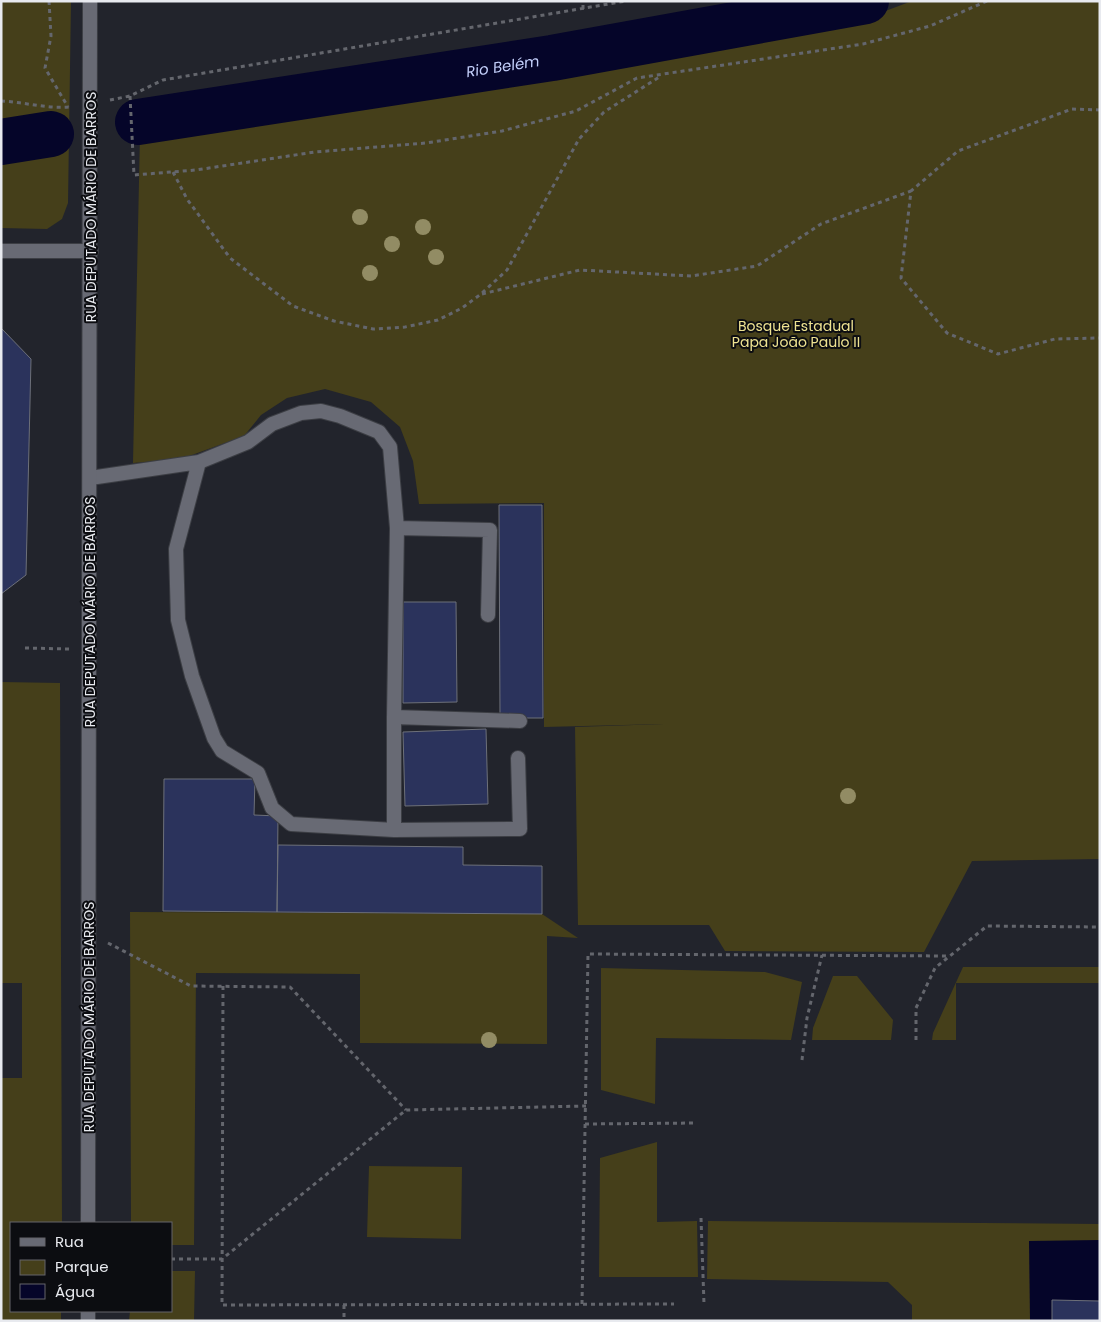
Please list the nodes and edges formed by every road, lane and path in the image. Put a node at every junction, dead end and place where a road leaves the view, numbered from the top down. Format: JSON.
{"nodes":[{"id":1,"x":49,"y":1,"type":"edge"},
{"id":2,"x":90,"y":1,"type":"edge"},
{"id":3,"x":583,"y":1,"type":"edge"},
{"id":4,"x":626,"y":1,"type":"edge"},
{"id":5,"x":987,"y":1,"type":"edge"},
{"id":6,"x":583,"y":9,"type":"junction"},
{"id":7,"x":663,"y":74,"type":"junction"},
{"id":8,"x":1,"y":101,"type":"edge"},
{"id":9,"x":1100,"y":110,"type":"edge"},
{"id":10,"x":173,"y":172,"type":"junction"},
{"id":11,"x":912,"y":191,"type":"junction"},
{"id":12,"x":1,"y":251,"type":"edge"},
{"id":13,"x":91,"y":252,"type":"junction"},
{"id":14,"x":481,"y":294,"type":"junction"},
{"id":15,"x":1100,"y":338,"type":"edge"},
{"id":16,"x":199,"y":462,"type":"junction"},
{"id":17,"x":90,"y":478,"type":"junction"},
{"id":18,"x":397,"y":528,"type":"junction"},
{"id":19,"x":488,"y":616,"type":"dead end"},
{"id":20,"x":25,"y":648,"type":"dead end"},
{"id":21,"x":90,"y":650,"type":"junction"},
{"id":22,"x":394,"y":717,"type":"junction"},
{"id":23,"x":520,"y":721,"type":"dead end"},
{"id":24,"x":518,"y":758,"type":"dead end"},
{"id":25,"x":394,"y":830,"type":"junction"},
{"id":26,"x":1100,"y":927,"type":"edge"},
{"id":27,"x":89,"y":933,"type":"junction"},
{"id":28,"x":822,"y":955,"type":"junction"},
{"id":29,"x":950,"y":956,"type":"junction"},
{"id":30,"x":223,"y":986,"type":"junction"},
{"id":31,"x":916,"y":1040,"type":"dead end"},
{"id":32,"x":802,"y":1060,"type":"dead end"},
{"id":33,"x":586,"y":1106,"type":"junction"},
{"id":34,"x":406,"y":1110,"type":"junction"},
{"id":35,"x":697,"y":1123,"type":"dead end"},
{"id":36,"x":585,"y":1124,"type":"junction"},
{"id":37,"x":701,"y":1218,"type":"dead end"},
{"id":38,"x":88,"y":1222,"type":"edge"},
{"id":39,"x":172,"y":1258,"type":"edge"},
{"id":40,"x":222,"y":1259,"type":"junction"},
{"id":41,"x":344,"y":1304,"type":"junction"},
{"id":42,"x":582,"y":1304,"type":"junction"},
{"id":43,"x":674,"y":1304,"type":"dead end"},
{"id":44,"x":704,"y":1304,"type":"dead end"},
{"id":45,"x":344,"y":1321,"type":"edge"}],
"edges":[{"from":1,"to":8,"type":"path"},
{"from":2,"to":13,"type":"main road","name":"RUA DEPUTADO MÁRIO DE BARROS"},
{"from":3,"to":6,"type":"path"},
{"from":4,"to":6,"type":"path"},
{"from":5,"to":7,"type":"path"},
{"from":6,"to":10,"type":"path"},
{"from":7,"to":10,"type":"path"},
{"from":7,"to":14,"type":"path"},
{"from":9,"to":11,"type":"path"},
{"from":10,"to":14,"type":"path"},
{"from":11,"to":14,"type":"path"},
{"from":11,"to":15,"type":"path"},
{"from":12,"to":13,"type":"main road"},
{"from":13,"to":17,"type":"main road","name":"RUA DEPUTADO MÁRIO DE BARROS"},
{"from":16,"to":17,"type":"main road"},
{"from":16,"to":18,"type":"main road"},
{"from":16,"to":25,"type":"main road"},
{"from":17,"to":21,"type":"main road","name":"RUA DEPUTADO MÁRIO DE BARROS"},
{"from":18,"to":19,"type":"main road"},
{"from":18,"to":22,"type":"main road"},
{"from":20,"to":21,"type":"path"},
{"from":21,"to":27,"type":"main road","name":"RUA DEPUTADO MÁRIO DE BARROS"},
{"from":22,"to":23,"type":"main road"},
{"from":22,"to":25,"type":"main road"},
{"from":24,"to":25,"type":"main road"},
{"from":26,"to":29,"type":"path"},
{"from":27,"to":30,"type":"path"},
{"from":27,"to":38,"type":"main road","name":"RUA DEPUTADO MÁRIO DE BARROS"},
{"from":28,"to":29,"type":"path"},
{"from":28,"to":32,"type":"path"},
{"from":28,"to":33,"type":"path"},
{"from":29,"to":31,"type":"path"},
{"from":30,"to":34,"type":"path"},
{"from":30,"to":40,"type":"path"},
{"from":33,"to":34,"type":"path"},
{"from":33,"to":36,"type":"path"},
{"from":34,"to":40,"type":"path"},
{"from":35,"to":36,"type":"path"},
{"from":36,"to":42,"type":"path"},
{"from":37,"to":44,"type":"path"},
{"from":39,"to":40,"type":"path"},
{"from":40,"to":41,"type":"path"},
{"from":41,"to":42,"type":"path"},
{"from":41,"to":45,"type":"path"},
{"from":42,"to":43,"type":"path"}]}
